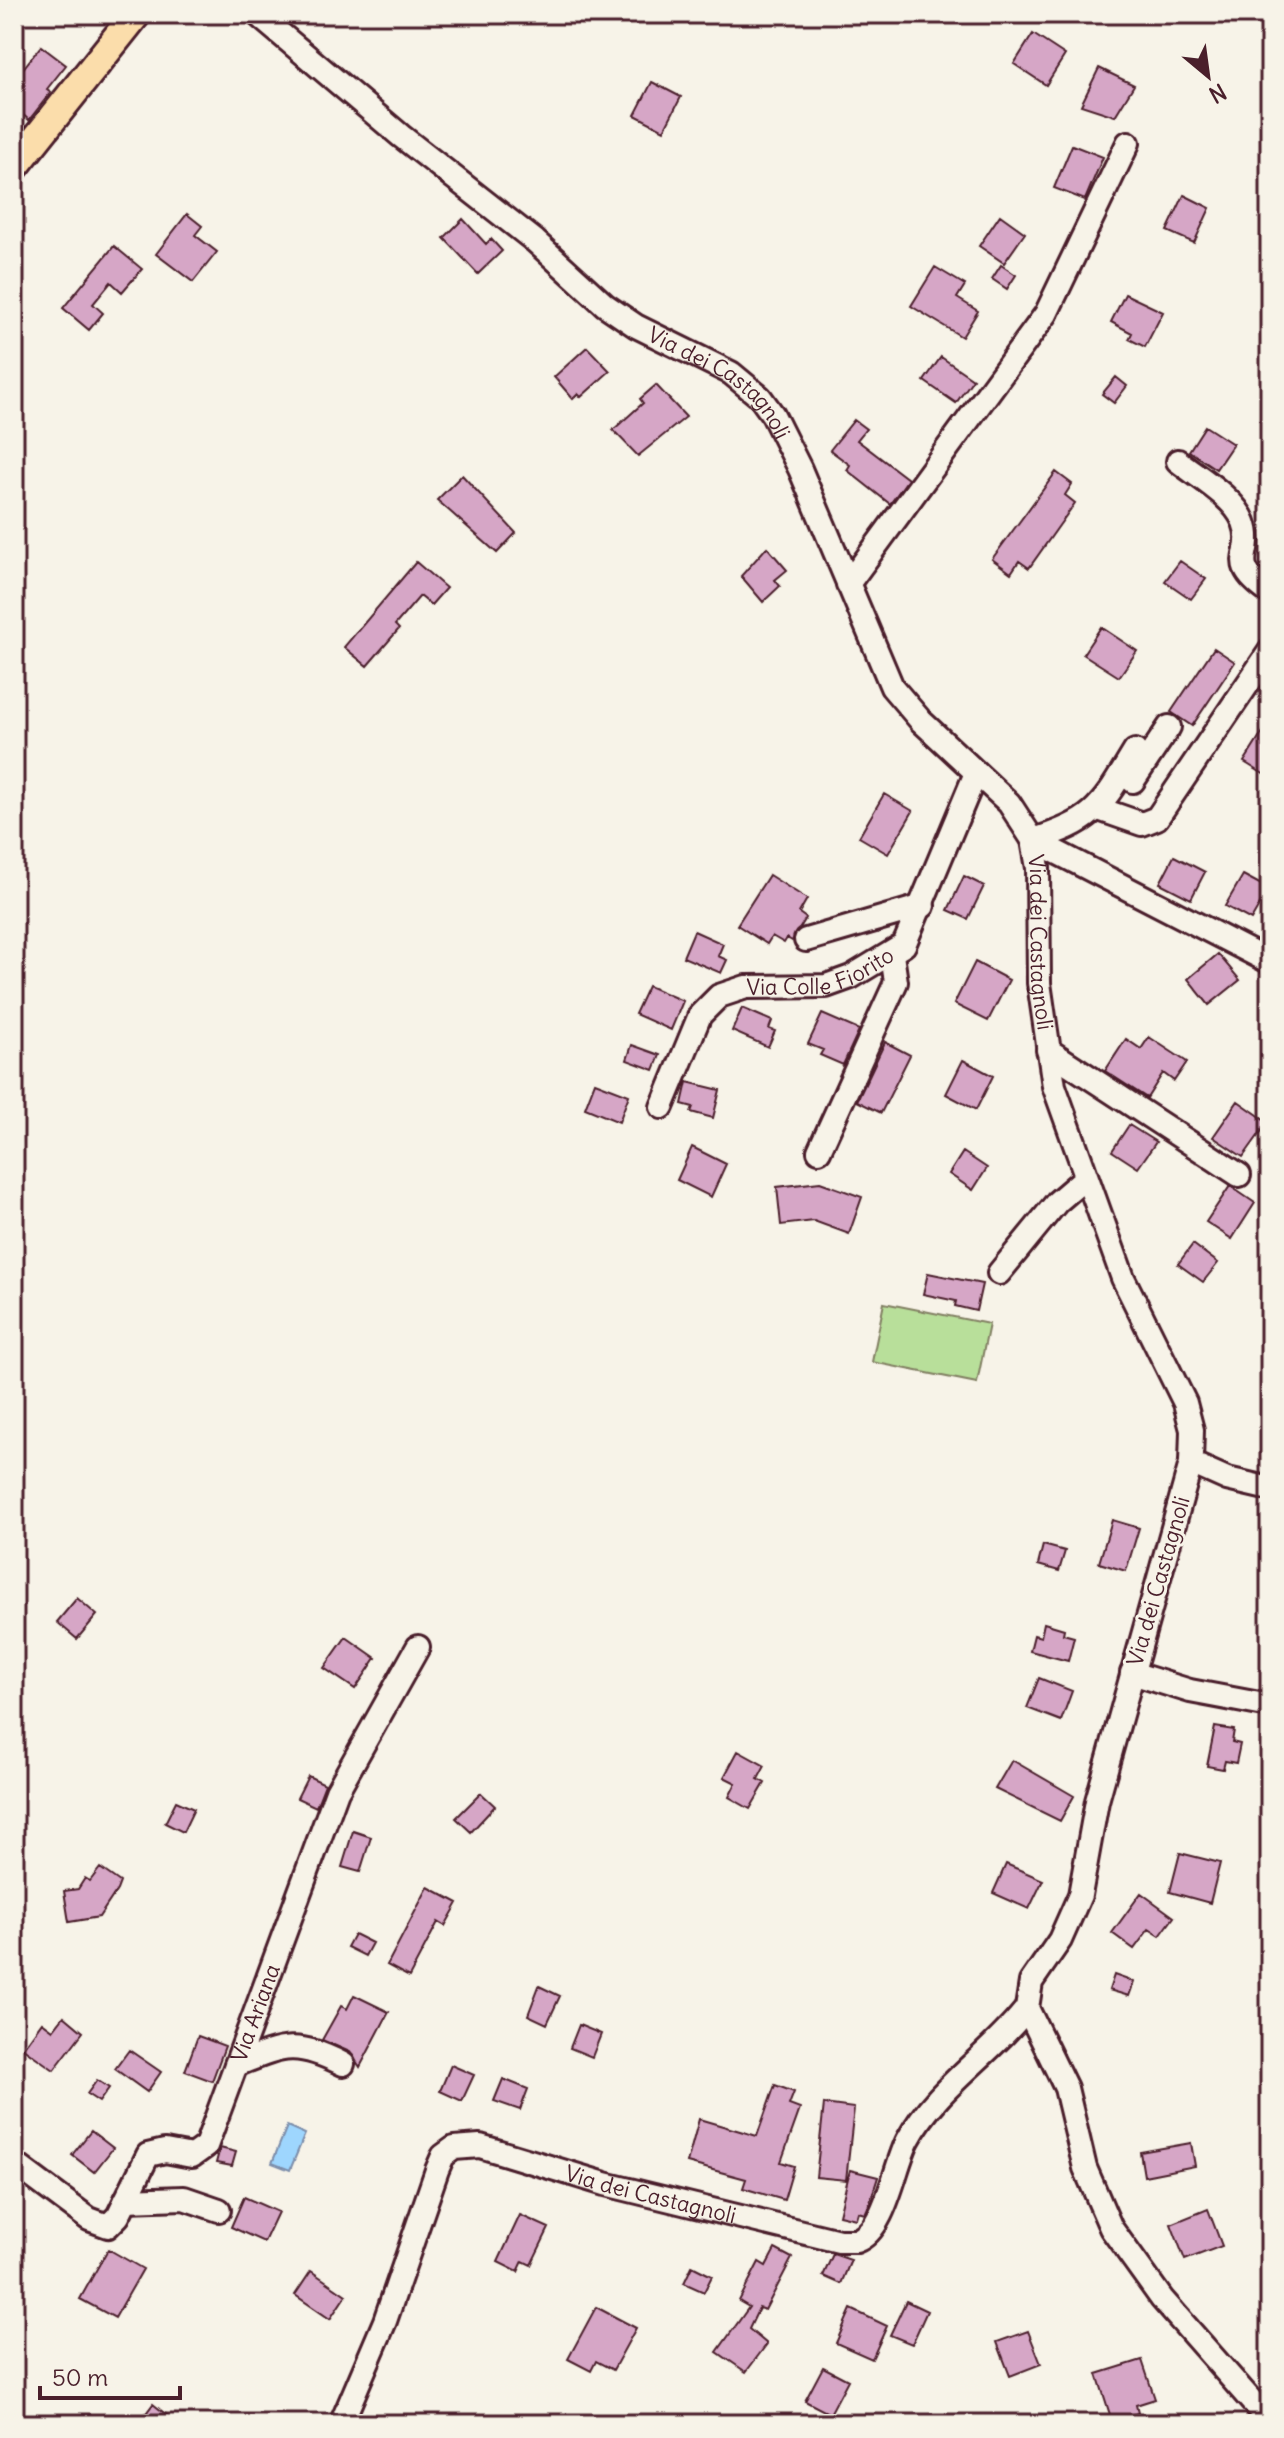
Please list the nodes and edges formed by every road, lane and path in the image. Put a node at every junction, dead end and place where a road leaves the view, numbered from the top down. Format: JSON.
{"nodes":[{"id":1,"x":136,"y":14,"type":"edge"},
{"id":2,"x":257,"y":14,"type":"edge"},
{"id":3,"x":1128,"y":143,"type":"dead end"},
{"id":4,"x":14,"y":167,"type":"edge"},
{"id":5,"x":1178,"y":461,"type":"dead end"},
{"id":6,"x":848,"y":584,"type":"junction"},
{"id":7,"x":1270,"y":593,"type":"edge"},
{"id":8,"x":1270,"y":651,"type":"edge"},
{"id":9,"x":1169,"y":727,"type":"dead end"},
{"id":10,"x":1135,"y":751,"type":"dead end"},
{"id":11,"x":976,"y":773,"type":"junction"},
{"id":12,"x":1099,"y":809,"type":"junction"},
{"id":13,"x":1033,"y":840,"type":"junction"},
{"id":14,"x":923,"y":906,"type":"junction"},
{"id":15,"x":806,"y":940,"type":"dead end"},
{"id":16,"x":892,"y":955,"type":"junction"},
{"id":17,"x":1270,"y":962,"type":"edge"},
{"id":18,"x":1048,"y":1050,"type":"junction"},
{"id":19,"x":662,"y":1107,"type":"dead end"},
{"id":20,"x":819,"y":1151,"type":"dead end"},
{"id":21,"x":1239,"y":1175,"type":"dead end"},
{"id":22,"x":1085,"y":1178,"type":"junction"},
{"id":23,"x":999,"y":1273,"type":"dead end"},
{"id":24,"x":1191,"y":1463,"type":"junction"},
{"id":25,"x":1270,"y":1489,"type":"edge"},
{"id":26,"x":418,"y":1647,"type":"dead end"},
{"id":27,"x":1132,"y":1673,"type":"junction"},
{"id":28,"x":1270,"y":1706,"type":"edge"},
{"id":29,"x":1027,"y":2008,"type":"junction"},
{"id":30,"x":343,"y":2064,"type":"dead end"},
{"id":31,"x":236,"y":2065,"type":"junction"},
{"id":32,"x":14,"y":2163,"type":"edge"},
{"id":33,"x":126,"y":2200,"type":"junction"},
{"id":34,"x":219,"y":2210,"type":"dead end"},
{"id":35,"x":1270,"y":2422,"type":"edge"},
{"id":36,"x":341,"y":2424,"type":"edge"}],
"edges":[{"from":1,"to":4,"type":"main road"},
{"from":2,"to":6,"type":"street","name":"Via dei Castagnoli"},
{"from":3,"to":6,"type":"street"},
{"from":5,"to":7,"type":"street"},
{"from":6,"to":11,"type":"street","name":"Via dei Castagnoli"},
{"from":8,"to":12,"type":"street"},
{"from":9,"to":12,"type":"street"},
{"from":10,"to":12,"type":"street"},
{"from":11,"to":13,"type":"street","name":"Via dei Castagnoli"},
{"from":11,"to":14,"type":"street","name":"Via Colle Fiorito"},
{"from":12,"to":13,"type":"street"},
{"from":13,"to":17,"type":"street"},
{"from":13,"to":18,"type":"street","name":"Via dei Castagnoli"},
{"from":14,"to":15,"type":"street"},
{"from":14,"to":16,"type":"street","name":"Via Colle Fiorito"},
{"from":16,"to":19,"type":"street","name":"Via Colle Fiorito"},
{"from":16,"to":20,"type":"street"},
{"from":18,"to":21,"type":"street"},
{"from":18,"to":22,"type":"street","name":"Via dei Castagnoli"},
{"from":22,"to":23,"type":"street"},
{"from":22,"to":24,"type":"street","name":"Via dei Castagnoli"},
{"from":24,"to":25,"type":"street"},
{"from":24,"to":27,"type":"street","name":"Via dei Castagnoli"},
{"from":26,"to":31,"type":"street","name":"Via Ariana"},
{"from":27,"to":28,"type":"street"},
{"from":27,"to":29,"type":"street","name":"Via dei Castagnoli"},
{"from":29,"to":35,"type":"street"},
{"from":29,"to":36,"type":"street","name":"Via dei Castagnoli"},
{"from":30,"to":31,"type":"street"},
{"from":31,"to":33,"type":"street","name":"Via Ariana"},
{"from":32,"to":33,"type":"street","name":"Via Ariana"},
{"from":33,"to":34,"type":"street"}]}
